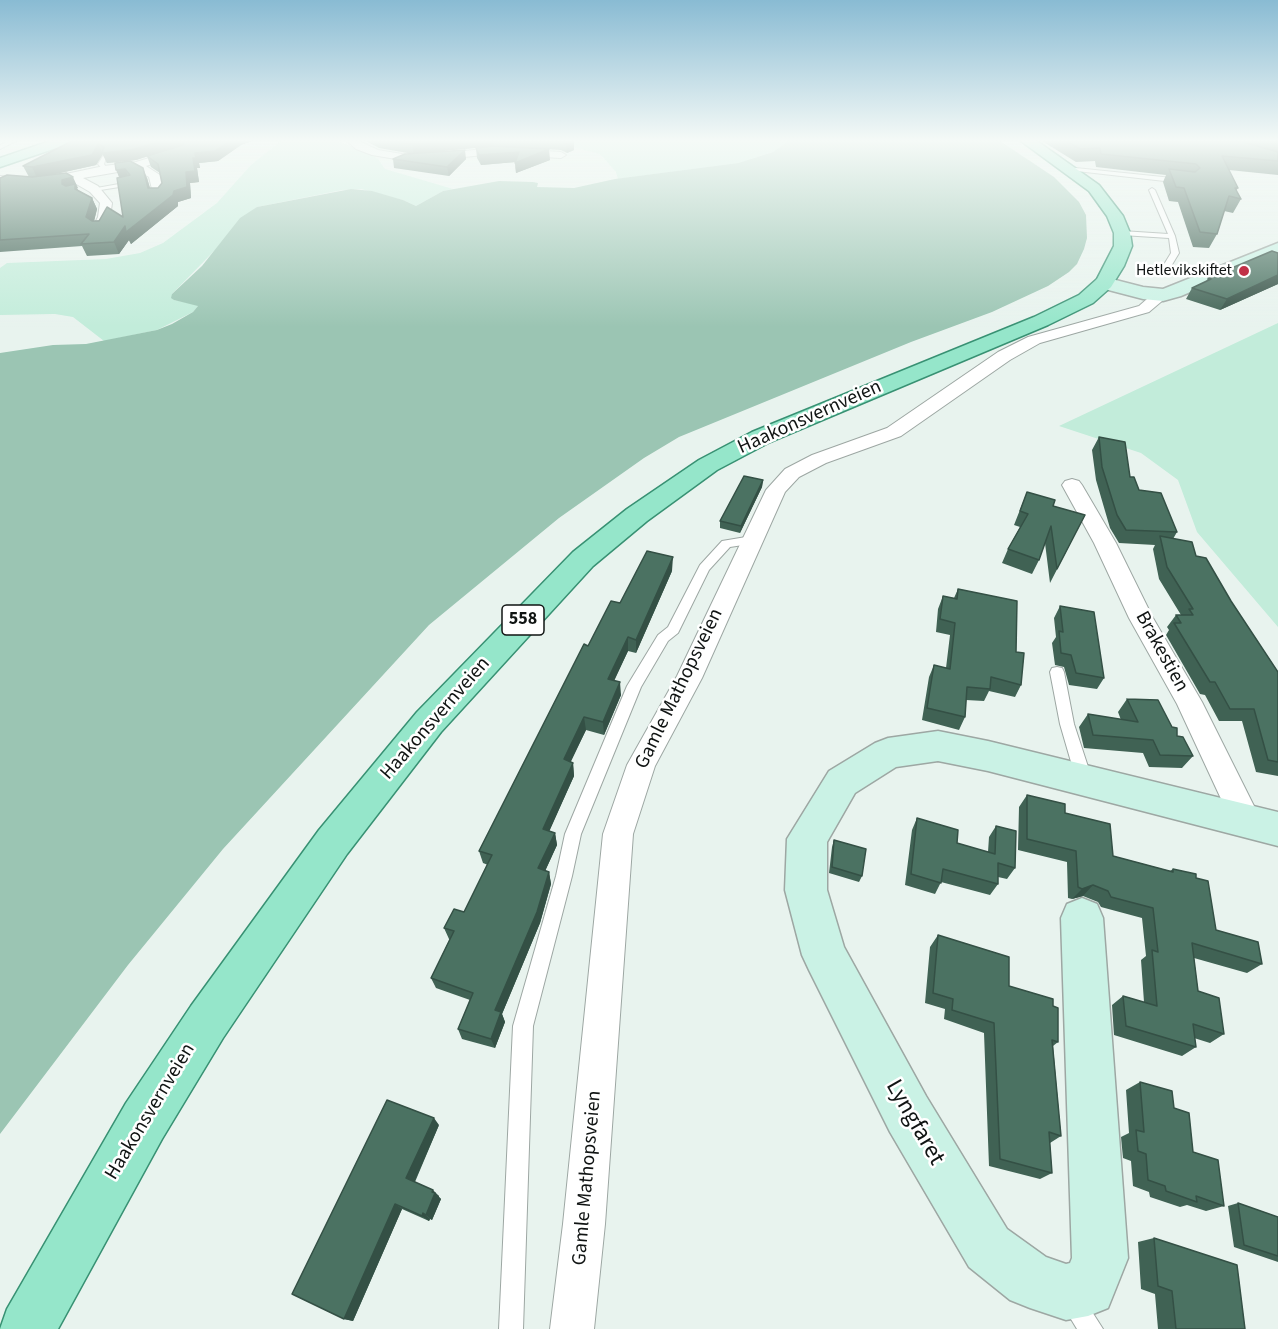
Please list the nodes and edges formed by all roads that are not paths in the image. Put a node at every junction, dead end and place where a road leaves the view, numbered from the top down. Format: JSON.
{"nodes":[{"id":1,"x":106,"y":203,"type":"edge"},
{"id":2,"x":1107,"y":203,"type":"edge"},
{"id":3,"x":1158,"y":203,"type":"edge"},
{"id":4,"x":99,"y":227,"type":"edge"},
{"id":5,"x":1122,"y":233,"type":"junction"},
{"id":6,"x":1172,"y":236,"type":"junction"},
{"id":7,"x":1278,"y":248,"type":"edge"},
{"id":8,"x":1164,"y":271,"type":"dead end"},
{"id":9,"x":1104,"y":283,"type":"junction"},
{"id":10,"x":1156,"y":294,"type":"junction"},
{"id":11,"x":1072,"y":486,"type":"dead end"},
{"id":12,"x":752,"y":540,"type":"junction"},
{"id":13,"x":1057,"y":672,"type":"dead end"},
{"id":14,"x":1084,"y":781,"type":"junction"},
{"id":15,"x":1262,"y":825,"type":"edge"},
{"id":16,"x":1082,"y":918,"type":"dead end"},
{"id":17,"x":1066,"y":1292,"type":"junction"},
{"id":18,"x":27,"y":1329,"type":"edge"},
{"id":19,"x":511,"y":1329,"type":"edge"},
{"id":20,"x":572,"y":1329,"type":"edge"},
{"id":21,"x":1090,"y":1329,"type":"edge"}],
"edges":[{"from":1,"to":4,"type":"street"},
{"from":2,"to":5,"type":"main road"},
{"from":3,"to":6,"type":"lane"},
{"from":5,"to":6,"type":"lane"},
{"from":5,"to":9,"type":"main road","name":"Haakonsvernveien","number":"558"},
{"from":6,"to":8,"type":"lane"},
{"from":7,"to":10,"type":"street"},
{"from":9,"to":10,"type":"street"},
{"from":9,"to":18,"type":"main road","name":"Haakonsvernveien","number":"558"},
{"from":10,"to":12,"type":"street","name":"Gamle Mathopsveien"},
{"from":11,"to":15,"type":"street","name":"Brakestien"},
{"from":12,"to":19,"type":"lane"},
{"from":12,"to":20,"type":"street","name":"Gamle Mathopsveien"},
{"from":13,"to":14,"type":"lane"},
{"from":14,"to":15,"type":"street","name":"Lyngfaret"},
{"from":14,"to":17,"type":"street","name":"Lyngfaret"},
{"from":16,"to":17,"type":"street"},
{"from":17,"to":21,"type":"lane"}]}
